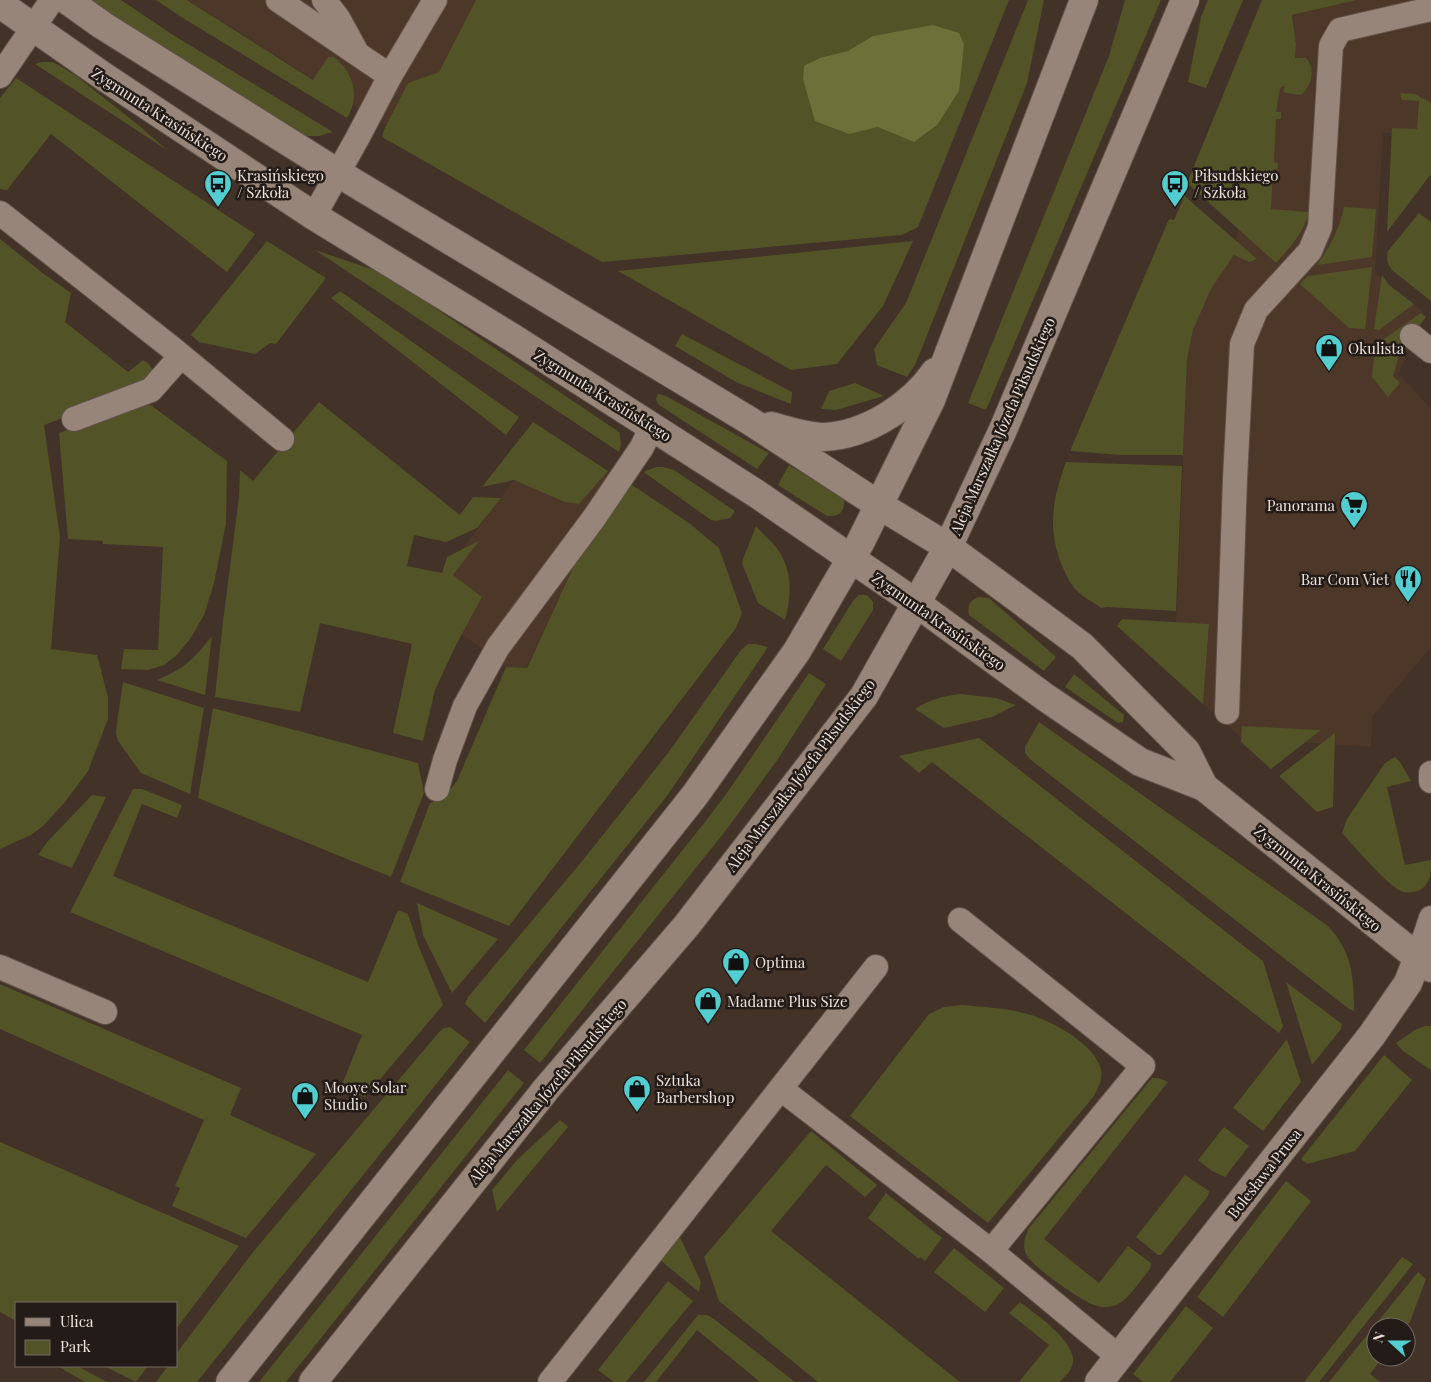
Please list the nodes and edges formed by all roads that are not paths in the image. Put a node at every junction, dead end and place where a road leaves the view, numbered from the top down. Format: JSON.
{"nodes":[{"id":1,"x":52,"y":0,"type":"edge"},
{"id":2,"x":67,"y":0,"type":"edge"},
{"id":3,"x":278,"y":0,"type":"edge"},
{"id":4,"x":324,"y":0,"type":"edge"},
{"id":5,"x":435,"y":0,"type":"edge"},
{"id":6,"x":1084,"y":0,"type":"edge"},
{"id":7,"x":1185,"y":0,"type":"edge"},
{"id":8,"x":0,"y":4,"type":"edge"},
{"id":9,"x":1431,"y":9,"type":"edge"},
{"id":10,"x":32,"y":27,"type":"junction"},
{"id":11,"x":359,"y":55,"type":"junction"},
{"id":12,"x":0,"y":76,"type":"edge"},
{"id":13,"x":390,"y":76,"type":"junction"},
{"id":14,"x":338,"y":173,"type":"junction"},
{"id":15,"x":0,"y":213,"type":"edge"},
{"id":16,"x":314,"y":216,"type":"junction"},
{"id":17,"x":1412,"y":336,"type":"dead end"},
{"id":18,"x":1431,"y":351,"type":"edge"},
{"id":19,"x":950,"y":352,"type":"junction"},
{"id":20,"x":181,"y":356,"type":"junction"},
{"id":21,"x":74,"y":420,"type":"dead end"},
{"id":22,"x":750,"y":421,"type":"junction"},
{"id":23,"x":652,"y":426,"type":"junction"},
{"id":24,"x":282,"y":439,"type":"dead end"},
{"id":25,"x":879,"y":505,"type":"junction"},
{"id":26,"x":948,"y":546,"type":"junction"},
{"id":27,"x":851,"y":559,"type":"junction"},
{"id":28,"x":916,"y":603,"type":"junction"},
{"id":29,"x":1226,"y":712,"type":"dead end"},
{"id":30,"x":1431,"y":773,"type":"edge"},
{"id":31,"x":1431,"y":781,"type":"edge"},
{"id":32,"x":1204,"y":787,"type":"junction"},
{"id":33,"x":437,"y":789,"type":"dead end"},
{"id":34,"x":1431,"y":918,"type":"edge"},
{"id":35,"x":960,"y":920,"type":"dead end"},
{"id":36,"x":1424,"y":962,"type":"edge"},
{"id":37,"x":0,"y":967,"type":"edge"},
{"id":38,"x":876,"y":968,"type":"dead end"},
{"id":39,"x":105,"y":1012,"type":"dead end"},
{"id":40,"x":781,"y":1089,"type":"junction"},
{"id":41,"x":991,"y":1251,"type":"junction"},
{"id":42,"x":1119,"y":1357,"type":"junction"},
{"id":43,"x":230,"y":1382,"type":"edge"},
{"id":44,"x":313,"y":1382,"type":"edge"},
{"id":45,"x":550,"y":1382,"type":"edge"},
{"id":46,"x":1099,"y":1382,"type":"edge"}],
"edges":[{"from":1,"to":10,"type":"lane"},
{"from":2,"to":14,"type":"street","name":"Zygmunta Krasińskiego"},
{"from":3,"to":11,"type":"lane"},
{"from":4,"to":11,"type":"lane"},
{"from":5,"to":13,"type":"lane"},
{"from":6,"to":19,"type":"street"},
{"from":7,"to":26,"type":"street","name":"Aleja Marszałka Józefa Piłsudskiego"},
{"from":8,"to":10,"type":"street","name":"Zygmunta Krasińskiego"},
{"from":9,"to":29,"type":"lane"},
{"from":10,"to":12,"type":"lane"},
{"from":10,"to":16,"type":"street","name":"Zygmunta Krasińskiego"},
{"from":11,"to":13,"type":"lane"},
{"from":13,"to":14,"type":"lane"},
{"from":14,"to":16,"type":"lane"},
{"from":14,"to":22,"type":"street","name":"Zygmunta Krasińskiego"},
{"from":15,"to":20,"type":"lane"},
{"from":16,"to":23,"type":"street","name":"Zygmunta Krasińskiego"},
{"from":17,"to":18,"type":"lane"},
{"from":19,"to":22,"type":"street"},
{"from":19,"to":25,"type":"street"},
{"from":20,"to":21,"type":"lane"},
{"from":20,"to":24,"type":"lane"},
{"from":22,"to":25,"type":"street","name":"Zygmunta Krasińskiego"},
{"from":23,"to":27,"type":"street","name":"Zygmunta Krasińskiego"},
{"from":23,"to":33,"type":"lane"},
{"from":25,"to":26,"type":"street","name":"Zygmunta Krasińskiego"},
{"from":25,"to":27,"type":"street"},
{"from":26,"to":28,"type":"street","name":"Aleja Marszałka Józefa Piłsudskiego"},
{"from":26,"to":32,"type":"street","name":"Zygmunta Krasińskiego"},
{"from":27,"to":28,"type":"street","name":"Zygmunta Krasińskiego"},
{"from":27,"to":43,"type":"street"},
{"from":28,"to":32,"type":"street","name":"Zygmunta Krasińskiego"},
{"from":28,"to":44,"type":"street","name":"Aleja Marszałka Józefa Piłsudskiego"},
{"from":30,"to":31,"type":"lane"},
{"from":32,"to":36,"type":"street","name":"Zygmunta Krasińskiego"},
{"from":34,"to":36,"type":"lane"},
{"from":35,"to":41,"type":"lane"},
{"from":36,"to":42,"type":"street","name":"Bolesława Prusa"},
{"from":37,"to":39,"type":"lane"},
{"from":38,"to":40,"type":"lane"},
{"from":40,"to":41,"type":"lane"},
{"from":40,"to":45,"type":"lane"},
{"from":41,"to":42,"type":"lane"},
{"from":42,"to":46,"type":"street","name":"Bolesława Prusa"}]}
